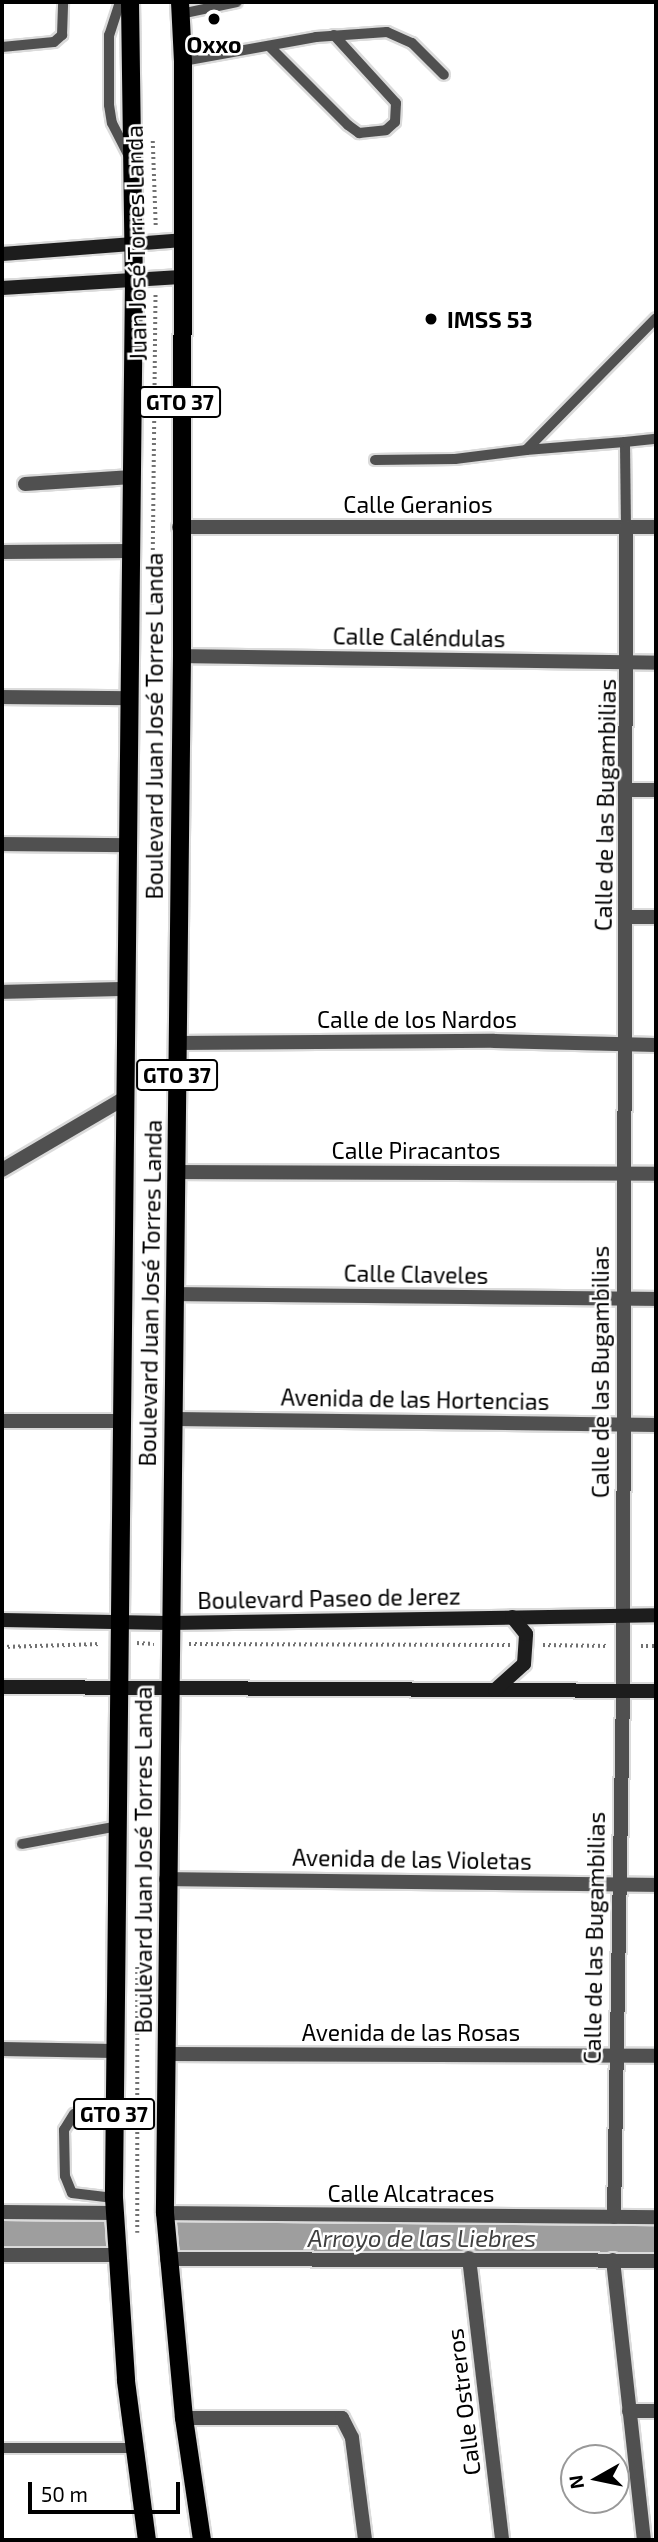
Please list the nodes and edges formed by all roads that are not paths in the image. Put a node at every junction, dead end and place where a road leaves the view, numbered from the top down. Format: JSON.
{"nodes":[{"id":1,"x":63,"y":2,"type":"edge"},
{"id":2,"x":120,"y":2,"type":"edge"},
{"id":3,"x":131,"y":2,"type":"edge"},
{"id":4,"x":237,"y":2,"type":"edge"},
{"id":5,"x":180,"y":8,"type":"edge"},
{"id":6,"x":334,"y":35,"type":"junction"},
{"id":7,"x":269,"y":46,"type":"junction"},
{"id":8,"x":2,"y":47,"type":"edge"},
{"id":9,"x":183,"y":61,"type":"junction"},
{"id":10,"x":444,"y":75,"type":"dead end"},
{"id":11,"x":134,"y":165,"type":"junction"},
{"id":12,"x":182,"y":240,"type":"junction"},
{"id":13,"x":134,"y":242,"type":"junction"},
{"id":14,"x":2,"y":254,"type":"edge"},
{"id":15,"x":181,"y":277,"type":"junction"},
{"id":16,"x":134,"y":279,"type":"junction"},
{"id":17,"x":2,"y":288,"type":"edge"},
{"id":18,"x":656,"y":318,"type":"edge"},
{"id":19,"x":656,"y":439,"type":"edge"},
{"id":20,"x":625,"y":442,"type":"junction"},
{"id":21,"x":526,"y":450,"type":"junction"},
{"id":22,"x":375,"y":460,"type":"dead end"},
{"id":23,"x":132,"y":477,"type":"junction"},
{"id":24,"x":25,"y":484,"type":"dead end"},
{"id":25,"x":179,"y":527,"type":"junction"},
{"id":26,"x":626,"y":527,"type":"junction"},
{"id":27,"x":656,"y":527,"type":"edge"},
{"id":28,"x":130,"y":551,"type":"junction"},
{"id":29,"x":2,"y":552,"type":"edge"},
{"id":30,"x":182,"y":656,"type":"junction"},
{"id":31,"x":629,"y":663,"type":"junction"},
{"id":32,"x":656,"y":663,"type":"edge"},
{"id":33,"x":2,"y":697,"type":"edge"},
{"id":34,"x":127,"y":698,"type":"junction"},
{"id":35,"x":627,"y":790,"type":"junction"},
{"id":36,"x":656,"y":790,"type":"edge"},
{"id":37,"x":2,"y":844,"type":"edge"},
{"id":38,"x":125,"y":845,"type":"junction"},
{"id":39,"x":626,"y":917,"type":"junction"},
{"id":40,"x":656,"y":917,"type":"edge"},
{"id":41,"x":124,"y":989,"type":"junction"},
{"id":42,"x":2,"y":992,"type":"edge"},
{"id":43,"x":177,"y":1043,"type":"junction"},
{"id":44,"x":623,"y":1045,"type":"junction"},
{"id":45,"x":656,"y":1045,"type":"edge"},
{"id":46,"x":123,"y":1099,"type":"junction"},
{"id":47,"x":2,"y":1170,"type":"edge"},
{"id":48,"x":175,"y":1172,"type":"junction"},
{"id":49,"x":621,"y":1173,"type":"junction"},
{"id":50,"x":656,"y":1174,"type":"edge"},
{"id":51,"x":175,"y":1294,"type":"junction"},
{"id":52,"x":624,"y":1299,"type":"junction"},
{"id":53,"x":656,"y":1299,"type":"edge"},
{"id":54,"x":174,"y":1419,"type":"junction"},
{"id":55,"x":2,"y":1420,"type":"edge"},
{"id":56,"x":124,"y":1421,"type":"junction"},
{"id":57,"x":623,"y":1424,"type":"junction"},
{"id":58,"x":656,"y":1425,"type":"edge"},
{"id":59,"x":622,"y":1614,"type":"junction"},
{"id":60,"x":656,"y":1615,"type":"edge"},
{"id":61,"x":512,"y":1617,"type":"junction"},
{"id":62,"x":2,"y":1620,"type":"edge"},
{"id":63,"x":131,"y":1622,"type":"junction"},
{"id":64,"x":169,"y":1623,"type":"junction"},
{"id":65,"x":168,"y":1685,"type":"junction"},
{"id":66,"x":121,"y":1686,"type":"junction"},
{"id":67,"x":2,"y":1687,"type":"edge"},
{"id":68,"x":495,"y":1689,"type":"junction"},
{"id":69,"x":623,"y":1691,"type":"junction"},
{"id":70,"x":656,"y":1691,"type":"edge"},
{"id":71,"x":118,"y":1826,"type":"junction"},
{"id":72,"x":22,"y":1843,"type":"dead end"},
{"id":73,"x":166,"y":1880,"type":"junction"},
{"id":74,"x":617,"y":1884,"type":"junction"},
{"id":75,"x":656,"y":1885,"type":"edge"},
{"id":76,"x":2,"y":2049,"type":"edge"},
{"id":77,"x":114,"y":2051,"type":"junction"},
{"id":78,"x":166,"y":2053,"type":"junction"},
{"id":79,"x":615,"y":2055,"type":"junction"},
{"id":80,"x":656,"y":2056,"type":"edge"},
{"id":81,"x":114,"y":2103,"type":"junction"},
{"id":82,"x":115,"y":2205,"type":"junction"},
{"id":83,"x":2,"y":2213,"type":"edge"},
{"id":84,"x":165,"y":2213,"type":"junction"},
{"id":85,"x":614,"y":2217,"type":"junction"},
{"id":86,"x":656,"y":2217,"type":"edge"},
{"id":87,"x":2,"y":2255,"type":"edge"},
{"id":88,"x":118,"y":2255,"type":"junction"},
{"id":89,"x":469,"y":2258,"type":"junction"},
{"id":90,"x":166,"y":2259,"type":"junction"},
{"id":91,"x":613,"y":2260,"type":"junction"},
{"id":92,"x":656,"y":2261,"type":"edge"},
{"id":93,"x":629,"y":2412,"type":"junction"},
{"id":94,"x":656,"y":2412,"type":"edge"},
{"id":95,"x":184,"y":2418,"type":"junction"},
{"id":96,"x":2,"y":2448,"type":"edge"},
{"id":97,"x":134,"y":2448,"type":"junction"},
{"id":98,"x":147,"y":2540,"type":"edge"},
{"id":99,"x":202,"y":2540,"type":"edge"},
{"id":100,"x":365,"y":2540,"type":"edge"},
{"id":101,"x":502,"y":2540,"type":"edge"},
{"id":102,"x":644,"y":2540,"type":"edge"}],
"edges":[{"from":1,"to":8,"type":"lane"},
{"from":2,"to":11,"type":"lane"},
{"from":3,"to":11,"type":"main road","name":"Boulevard Juan José Torres Landa","number":"GTO 37"},
{"from":4,"to":5,"type":"lane"},
{"from":5,"to":9,"type":"main road","name":"Boulevard Juan José Torres Landa","number":"GTO 37"},
{"from":6,"to":7,"type":"lane"},
{"from":6,"to":7,"type":"lane"},
{"from":6,"to":10,"type":"lane"},
{"from":7,"to":9,"type":"lane"},
{"from":9,"to":12,"type":"main road","name":"Boulevard Juan José Torres Landa","number":"GTO 37"},
{"from":11,"to":13,"type":"main road","name":"Boulevard Juan José Torres Landa","number":"GTO 37"},
{"from":12,"to":13,"type":"main road"},
{"from":12,"to":15,"type":"main road","name":"Boulevard Juan José Torres Landa","number":"GTO 37"},
{"from":13,"to":14,"type":"main road"},
{"from":13,"to":16,"type":"main road","name":"Boulevard Juan José Torres Landa","number":"GTO 37"},
{"from":15,"to":16,"type":"main road"},
{"from":15,"to":25,"type":"main road","name":"Boulevard Juan José Torres Landa","number":"GTO 37"},
{"from":16,"to":17,"type":"main road"},
{"from":16,"to":23,"type":"main road","name":"Boulevard Juan José Torres Landa","number":"GTO 37"},
{"from":18,"to":21,"type":"lane"},
{"from":19,"to":20,"type":"lane"},
{"from":20,"to":21,"type":"lane"},
{"from":20,"to":26,"type":"lane"},
{"from":21,"to":22,"type":"lane"},
{"from":23,"to":24,"type":"street"},
{"from":23,"to":28,"type":"main road","name":"Boulevard Juan José Torres Landa","number":"GTO 37"},
{"from":25,"to":26,"type":"street","name":"Calle Geranios"},
{"from":25,"to":30,"type":"main road","name":"Boulevard Juan José Torres Landa","number":"GTO 37"},
{"from":26,"to":27,"type":"street","name":"Calle Geranios"},
{"from":26,"to":31,"type":"street","name":"Calle de las Bugambilias"},
{"from":28,"to":29,"type":"street"},
{"from":28,"to":34,"type":"main road","name":"Boulevard Juan José Torres Landa","number":"GTO 37"},
{"from":30,"to":31,"type":"street","name":"Calle Caléndulas"},
{"from":30,"to":43,"type":"main road","name":"Boulevard Juan José Torres Landa","number":"GTO 37"},
{"from":31,"to":32,"type":"street","name":"Calle Caléndulas"},
{"from":31,"to":35,"type":"street","name":"Calle de las Bugambilias"},
{"from":33,"to":34,"type":"street"},
{"from":34,"to":38,"type":"main road","name":"Boulevard Juan José Torres Landa","number":"GTO 37"},
{"from":35,"to":36,"type":"street"},
{"from":35,"to":39,"type":"street","name":"Calle de las Bugambilias"},
{"from":37,"to":38,"type":"street"},
{"from":38,"to":41,"type":"main road","name":"Boulevard Juan José Torres Landa","number":"GTO 37"},
{"from":39,"to":40,"type":"street"},
{"from":39,"to":44,"type":"street","name":"Calle de las Bugambilias"},
{"from":41,"to":42,"type":"street"},
{"from":41,"to":46,"type":"main road","name":"Boulevard Juan José Torres Landa","number":"GTO 37"},
{"from":43,"to":44,"type":"street","name":"Calle de los Nardos"},
{"from":43,"to":48,"type":"main road","name":"Boulevard Juan José Torres Landa","number":"GTO 37"},
{"from":44,"to":45,"type":"street","name":"Calle de los Nardos"},
{"from":44,"to":49,"type":"street","name":"Calle de las Bugambilias"},
{"from":46,"to":47,"type":"street"},
{"from":46,"to":56,"type":"main road","name":"Boulevard Juan José Torres Landa","number":"GTO 37"},
{"from":48,"to":49,"type":"street","name":"Calle Piracantos"},
{"from":48,"to":51,"type":"main road","name":"Boulevard Juan José Torres Landa","number":"GTO 37"},
{"from":49,"to":50,"type":"street","name":"Calle Piracantos"},
{"from":49,"to":52,"type":"street","name":"Calle de las Bugambilias"},
{"from":51,"to":52,"type":"street","name":"Calle Claveles"},
{"from":51,"to":54,"type":"main road","name":"Boulevard Juan José Torres Landa","number":"GTO 37"},
{"from":52,"to":53,"type":"street","name":"Calle Claveles"},
{"from":52,"to":57,"type":"street","name":"Calle de las Bugambilias"},
{"from":54,"to":57,"type":"street","name":"Avenida de las Hortencias"},
{"from":54,"to":64,"type":"main road","name":"Boulevard Juan José Torres Landa","number":"GTO 37"},
{"from":55,"to":56,"type":"street"},
{"from":56,"to":63,"type":"main road","name":"Boulevard Juan José Torres Landa","number":"GTO 37"},
{"from":57,"to":58,"type":"street","name":"Avenida de las Hortencias"},
{"from":57,"to":59,"type":"street","name":"Calle de las Bugambilias"},
{"from":59,"to":60,"type":"main road","name":"Boulevard Paseo de Jerez"},
{"from":59,"to":61,"type":"main road","name":"Boulevard Paseo de Jerez"},
{"from":59,"to":69,"type":"street","name":"Calle de las Bugambilias"},
{"from":61,"to":64,"type":"main road","name":"Boulevard Paseo de Jerez"},
{"from":61,"to":68,"type":"main road"},
{"from":62,"to":63,"type":"main road","name":"Boulevard Paseo de Jerez"},
{"from":63,"to":64,"type":"main road","name":"Boulevard Paseo de Jerez"},
{"from":63,"to":66,"type":"main road","name":"Boulevard Juan José Torres Landa","number":"GTO 37"},
{"from":64,"to":65,"type":"main road","name":"Boulevard Juan José Torres Landa","number":"GTO 37"},
{"from":65,"to":66,"type":"main road"},
{"from":65,"to":68,"type":"main road"},
{"from":65,"to":73,"type":"main road","name":"Boulevard Juan José Torres Landa","number":"GTO 37"},
{"from":66,"to":67,"type":"main road"},
{"from":66,"to":71,"type":"main road","name":"Boulevard Juan José Torres Landa","number":"GTO 37"},
{"from":68,"to":69,"type":"main road"},
{"from":69,"to":70,"type":"main road"},
{"from":69,"to":74,"type":"street","name":"Calle de las Bugambilias"},
{"from":71,"to":72,"type":"lane"},
{"from":71,"to":77,"type":"main road","name":"Boulevard Juan José Torres Landa","number":"GTO 37"},
{"from":73,"to":74,"type":"street","name":"Avenida de las Violetas"},
{"from":73,"to":78,"type":"main road","name":"Boulevard Juan José Torres Landa","number":"GTO 37"},
{"from":74,"to":75,"type":"street","name":"Avenida de las Violetas"},
{"from":74,"to":79,"type":"street","name":"Calle de las Bugambilias"},
{"from":76,"to":77,"type":"street"},
{"from":77,"to":81,"type":"main road","name":"Boulevard Juan José Torres Landa","number":"GTO 37"},
{"from":78,"to":79,"type":"street","name":"Avenida de las Rosas"},
{"from":78,"to":84,"type":"main road","name":"Boulevard Juan José Torres Landa","number":"GTO 37"},
{"from":79,"to":80,"type":"street","name":"Avenida de las Rosas"},
{"from":79,"to":85,"type":"street","name":"Calle de las Bugambilias"},
{"from":81,"to":82,"type":"main road","name":"Boulevard Juan José Torres Landa","number":"GTO 37"},
{"from":81,"to":82,"type":"lane"},
{"from":82,"to":83,"type":"street"},
{"from":82,"to":88,"type":"main road","name":"Boulevard Juan José Torres Landa","number":"GTO 37"},
{"from":84,"to":85,"type":"street","name":"Calle Alcatraces"},
{"from":84,"to":90,"type":"main road","name":"Boulevard Juan José Torres Landa","number":"GTO 37"},
{"from":85,"to":86,"type":"street","name":"Calle Alcatraces"},
{"from":87,"to":88,"type":"street"},
{"from":88,"to":97,"type":"main road","name":"Boulevard Juan José Torres Landa","number":"GTO 37"},
{"from":89,"to":90,"type":"street"},
{"from":89,"to":91,"type":"street"},
{"from":89,"to":101,"type":"street","name":"Calle Ostreros"},
{"from":90,"to":95,"type":"main road","name":"Boulevard Juan José Torres Landa","number":"GTO 37"},
{"from":91,"to":92,"type":"street"},
{"from":91,"to":93,"type":"street"},
{"from":93,"to":94,"type":"street"},
{"from":93,"to":102,"type":"street"},
{"from":95,"to":99,"type":"main road","name":"Boulevard Juan José Torres Landa","number":"GTO 37"},
{"from":95,"to":100,"type":"street"},
{"from":96,"to":97,"type":"lane"},
{"from":97,"to":98,"type":"main road","name":"Boulevard Juan José Torres Landa","number":"GTO 37"}]}
